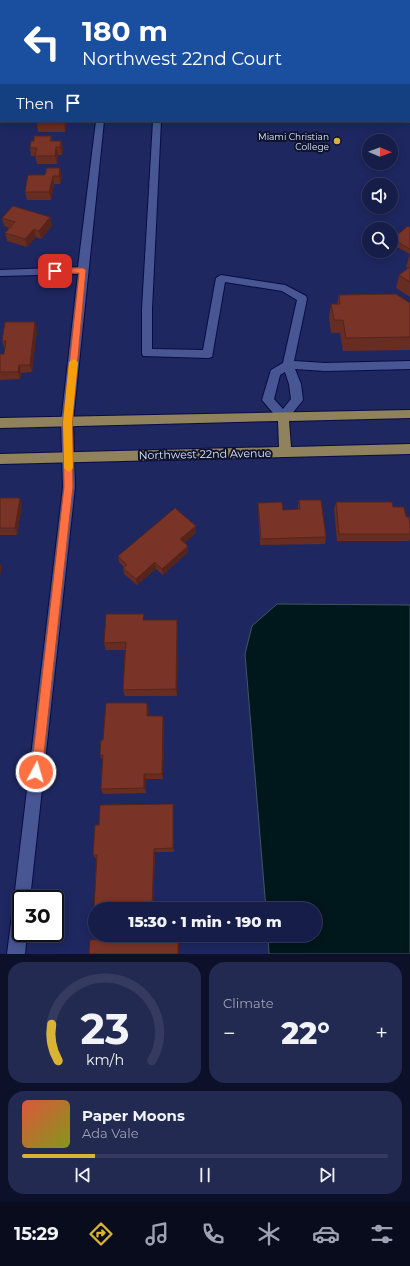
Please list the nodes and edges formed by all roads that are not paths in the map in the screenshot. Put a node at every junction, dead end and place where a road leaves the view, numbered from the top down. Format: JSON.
{"nodes":[{"id":1,"x":100,"y":122,"type":"edge"},
{"id":2,"x":157,"y":122,"type":"edge"},
{"id":3,"x":83,"y":270,"type":"junction"},
{"id":4,"x":0,"y":273,"type":"edge"},
{"id":5,"x":288,"y":365,"type":"junction"},
{"id":6,"x":410,"y":365,"type":"edge"},
{"id":7,"x":410,"y":414,"type":"edge"},
{"id":8,"x":283,"y":417,"type":"junction"},
{"id":9,"x":68,"y":422,"type":"junction"},
{"id":10,"x":0,"y":423,"type":"edge"},
{"id":11,"x":410,"y":449,"type":"edge"},
{"id":12,"x":285,"y":452,"type":"junction"},
{"id":13,"x":68,"y":457,"type":"junction"},
{"id":14,"x":0,"y":458,"type":"edge"},
{"id":15,"x":23,"y":890,"type":"edge"},
{"id":16,"x":17,"y":942,"type":"edge"},
{"id":17,"x":16,"y":954,"type":"edge"}],
"edges":[{"from":1,"to":3,"type":"street"},
{"from":2,"to":5,"type":"street"},
{"from":3,"to":4,"type":"street"},
{"from":3,"to":9,"type":"street"},
{"from":5,"to":6,"type":"street"},
{"from":5,"to":8,"type":"street"},
{"from":5,"to":8,"type":"street"},
{"from":7,"to":8,"type":"main road"},
{"from":8,"to":9,"type":"main road"},
{"from":8,"to":12,"type":"main road"},
{"from":9,"to":10,"type":"main road"},
{"from":9,"to":13,"type":"street"},
{"from":11,"to":12,"type":"main road","name":"Northwest 22nd Avenue"},
{"from":12,"to":13,"type":"main road","name":"Northwest 22nd Avenue"},
{"from":13,"to":14,"type":"main road","name":"Northwest 22nd Avenue"},
{"from":13,"to":15,"type":"street"},
{"from":16,"to":17,"type":"street"}]}
